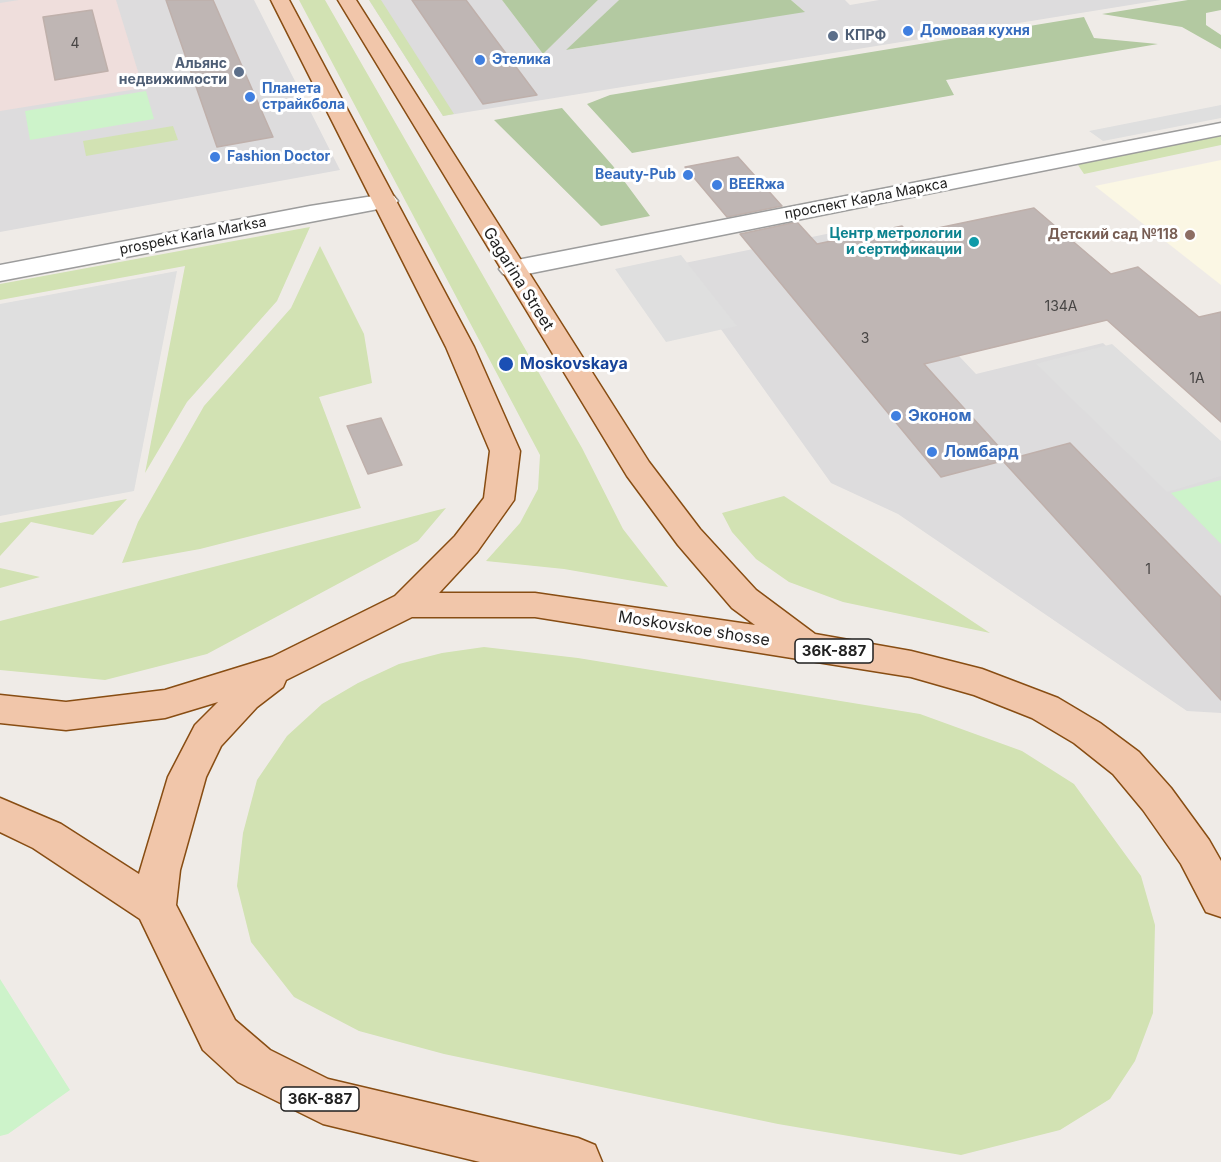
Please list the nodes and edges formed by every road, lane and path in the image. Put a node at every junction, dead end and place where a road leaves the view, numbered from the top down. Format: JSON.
{"nodes":[{"id":1,"x":280,"y":0,"type":"edge"},
{"id":2,"x":347,"y":0,"type":"edge"},
{"id":3,"x":1221,"y":129,"type":"edge"},
{"id":4,"x":386,"y":201,"type":"junction"},
{"id":5,"x":512,"y":269,"type":"junction"},
{"id":6,"x":0,"y":273,"type":"edge"},
{"id":7,"x":407,"y":605,"type":"junction"},
{"id":8,"x":806,"y":646,"type":"junction"},
{"id":9,"x":284,"y":667,"type":"junction"},
{"id":10,"x":0,"y":709,"type":"edge"},
{"id":11,"x":0,"y":814,"type":"edge"},
{"id":12,"x":1208,"y":864,"type":"edge"},
{"id":13,"x":1221,"y":899,"type":"edge"},
{"id":14,"x":155,"y":906,"type":"junction"},
{"id":15,"x":578,"y":1162,"type":"edge"}],
"edges":[{"from":1,"to":4,"type":"main road"},
{"from":2,"to":5,"type":"main road","name":"Gagarina Street"},
{"from":3,"to":5,"type":"street","name":"проспект Карла Маркса"},
{"from":4,"to":6,"type":"street","name":"prospekt Karla Marksa"},
{"from":4,"to":7,"type":"main road"},
{"from":5,"to":8,"type":"main road","name":"Gagarina Street"},
{"from":7,"to":8,"type":"main road","name":"Moskovskoe shosse","number":"36К-887"},
{"from":7,"to":9,"type":"main road","name":"Moskovskoe shosse","number":"36К-887"},
{"from":8,"to":12,"type":"main road","name":"Moskovskoe shosse","number":"36К-887"},
{"from":9,"to":10,"type":"main road","name":"Moskovskoe shosse","number":"36К-887"},
{"from":9,"to":14,"type":"main road","name":"Moskovskoe shosse","number":"36К-887"},
{"from":11,"to":14,"type":"main road"},
{"from":12,"to":13,"type":"main road","name":"Moskovskoe shosse","number":"36К-887"},
{"from":14,"to":15,"type":"main road","number":"36К-887"}]}
